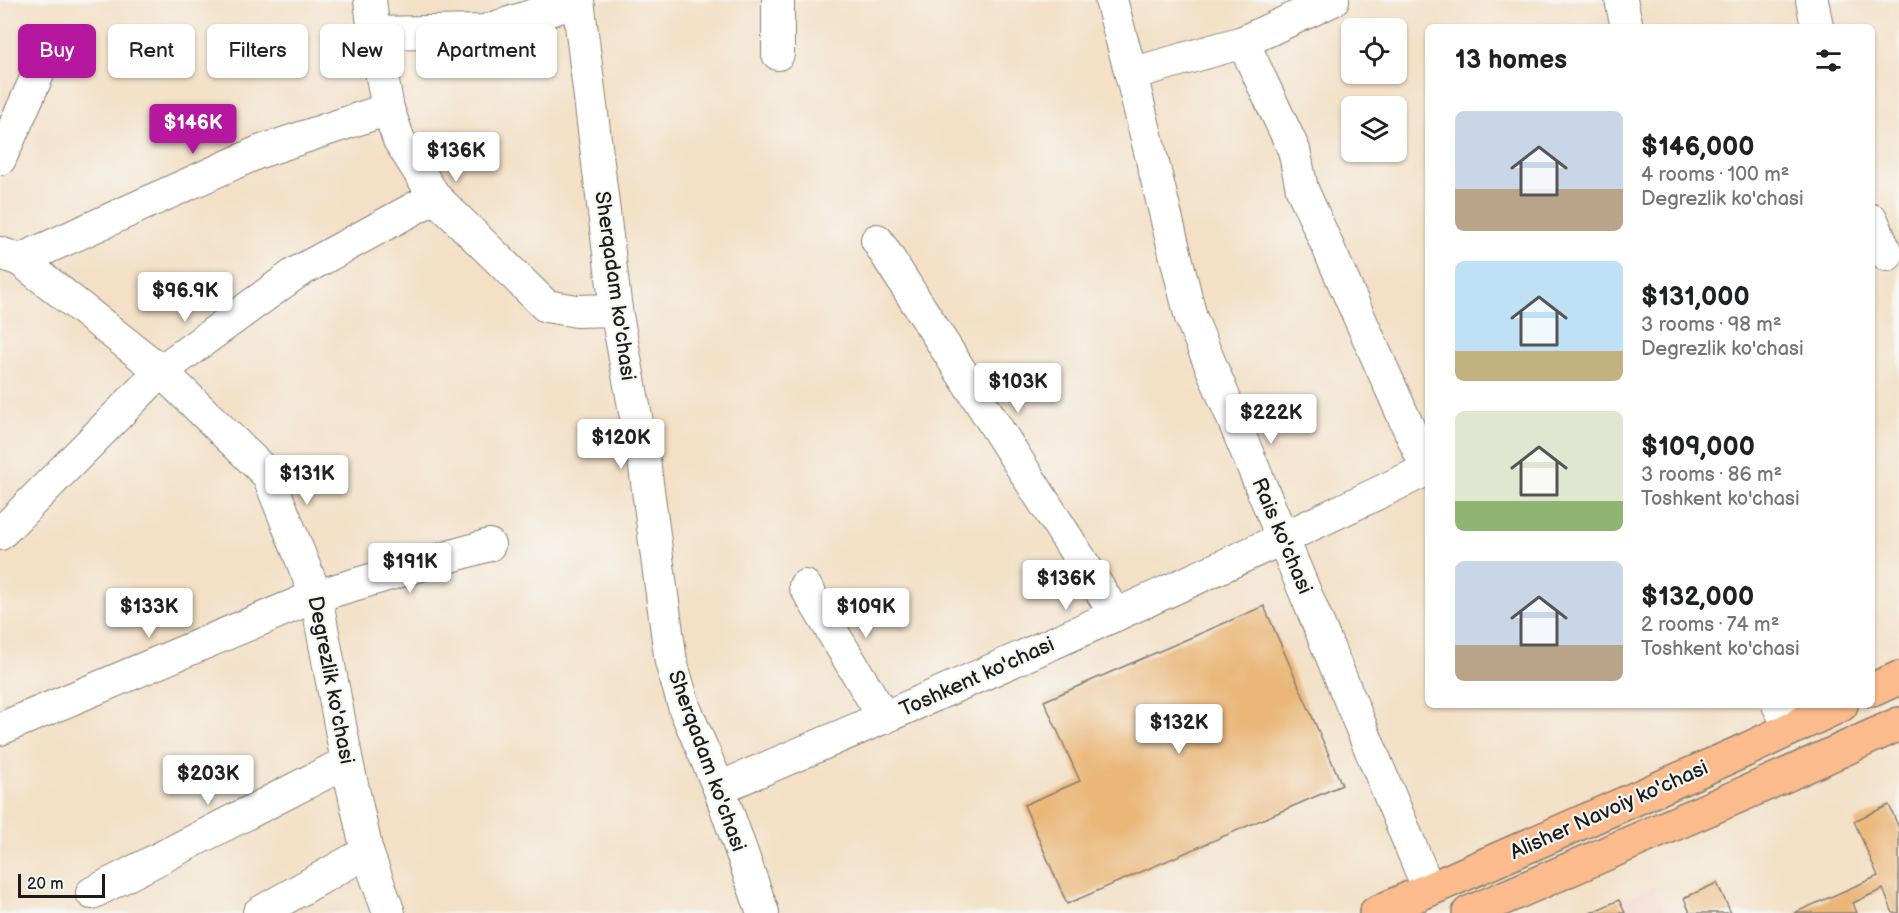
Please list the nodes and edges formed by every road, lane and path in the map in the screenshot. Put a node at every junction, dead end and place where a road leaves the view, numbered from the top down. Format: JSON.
{"nodes":[{"id":1,"x":370,"y":0,"type":"edge"},
{"id":2,"x":778,"y":0,"type":"edge"},
{"id":3,"x":1111,"y":0,"type":"edge"},
{"id":4,"x":1333,"y":0,"type":"edge"},
{"id":5,"x":1621,"y":0,"type":"edge"},
{"id":6,"x":1812,"y":0,"type":"edge"},
{"id":7,"x":578,"y":1,"type":"edge"},
{"id":8,"x":373,"y":24,"type":"edge"},
{"id":9,"x":1626,"y":24,"type":"edge"},
{"id":10,"x":1816,"y":24,"type":"edge"},
{"id":11,"x":404,"y":32,"type":"edge"},
{"id":12,"x":1243,"y":42,"type":"junction"},
{"id":13,"x":778,"y":54,"type":"dead end"},
{"id":14,"x":1131,"y":74,"type":"junction"},
{"id":15,"x":36,"y":78,"type":"edge"},
{"id":16,"x":382,"y":78,"type":"edge"},
{"id":17,"x":388,"y":109,"type":"junction"},
{"id":18,"x":0,"y":159,"type":"edge"},
{"id":19,"x":435,"y":197,"type":"junction"},
{"id":20,"x":1875,"y":228,"type":"edge"},
{"id":21,"x":877,"y":240,"type":"dead end"},
{"id":22,"x":10,"y":256,"type":"edge"},
{"id":23,"x":1886,"y":256,"type":"edge"},
{"id":24,"x":616,"y":310,"type":"junction"},
{"id":25,"x":161,"y":371,"type":"junction"},
{"id":26,"x":1425,"y":462,"type":"edge"},
{"id":27,"x":1425,"y":470,"type":"edge"},
{"id":28,"x":0,"y":534,"type":"edge"},
{"id":29,"x":1283,"y":539,"type":"junction"},
{"id":30,"x":489,"y":545,"type":"dead end"},
{"id":31,"x":805,"y":586,"type":"dead end"},
{"id":32,"x":316,"y":596,"type":"junction"},
{"id":33,"x":1116,"y":615,"type":"junction"},
{"id":34,"x":1899,"y":678,"type":"edge"},
{"id":35,"x":1875,"y":689,"type":"edge"},
{"id":36,"x":1827,"y":708,"type":"edge"},
{"id":37,"x":1785,"y":717,"type":"edge"},
{"id":38,"x":884,"y":718,"type":"junction"},
{"id":39,"x":1899,"y":724,"type":"edge"},
{"id":40,"x":0,"y":729,"type":"edge"},
{"id":41,"x":347,"y":762,"type":"junction"},
{"id":42,"x":719,"y":788,"type":"junction"},
{"id":43,"x":367,"y":852,"type":"junction"},
{"id":44,"x":1429,"y":890,"type":"junction"},
{"id":45,"x":92,"y":893,"type":"dead end"},
{"id":46,"x":259,"y":913,"type":"edge"},
{"id":47,"x":389,"y":913,"type":"edge"},
{"id":48,"x":763,"y":913,"type":"edge"},
{"id":49,"x":1376,"y":913,"type":"edge"},
{"id":50,"x":1469,"y":913,"type":"edge"}],
"edges":[{"from":1,"to":8,"type":"street"},
{"from":2,"to":13,"type":"street"},
{"from":3,"to":14,"type":"street","name":"Rais ko'chasi"},
{"from":4,"to":12,"type":"street"},
{"from":5,"to":9,"type":"street"},
{"from":6,"to":10,"type":"street"},
{"from":7,"to":11,"type":"street"},
{"from":7,"to":24,"type":"street","name":"Sherqadam ko'chasi"},
{"from":12,"to":14,"type":"street"},
{"from":12,"to":26,"type":"street"},
{"from":14,"to":29,"type":"street","name":"Rais ko'chasi"},
{"from":15,"to":18,"type":"street"},
{"from":16,"to":17,"type":"street"},
{"from":17,"to":19,"type":"street"},
{"from":17,"to":22,"type":"street"},
{"from":19,"to":24,"type":"street"},
{"from":19,"to":25,"type":"street"},
{"from":20,"to":23,"type":"street"},
{"from":21,"to":33,"type":"street"},
{"from":22,"to":25,"type":"street","name":"Degrezlik ko'chasi"},
{"from":24,"to":42,"type":"street","name":"Sherqadam ko'chasi"},
{"from":25,"to":28,"type":"street"},
{"from":25,"to":32,"type":"street","name":"Degrezlik ko'chasi"},
{"from":27,"to":29,"type":"street","name":"Toshkent ko'chasi"},
{"from":29,"to":33,"type":"street","name":"Toshkent ko'chasi"},
{"from":29,"to":44,"type":"street","name":"Rais ko'chasi"},
{"from":30,"to":32,"type":"street"},
{"from":31,"to":38,"type":"street"},
{"from":32,"to":40,"type":"street"},
{"from":32,"to":41,"type":"street","name":"Degrezlik ko'chasi"},
{"from":33,"to":38,"type":"street","name":"Toshkent ko'chasi"},
{"from":34,"to":35,"type":"main road"},
{"from":36,"to":37,"type":"main road","name":"Alisher Navoiy ko'chasi"},
{"from":37,"to":44,"type":"main road","name":"Alisher Navoiy ko'chasi"},
{"from":38,"to":42,"type":"street","name":"Toshkent ko'chasi"},
{"from":39,"to":50,"type":"main road","name":"Alisher Navoiy ko'chasi"},
{"from":41,"to":43,"type":"street","name":"Degrezlik ko'chasi"},
{"from":41,"to":45,"type":"street"},
{"from":42,"to":48,"type":"street","name":"Sherqadam ko'chasi"},
{"from":43,"to":46,"type":"street"},
{"from":43,"to":47,"type":"street","name":"Degrezlik ko'chasi"},
{"from":44,"to":49,"type":"main road","name":"Alisher Navoiy ko'chasi"}]}
